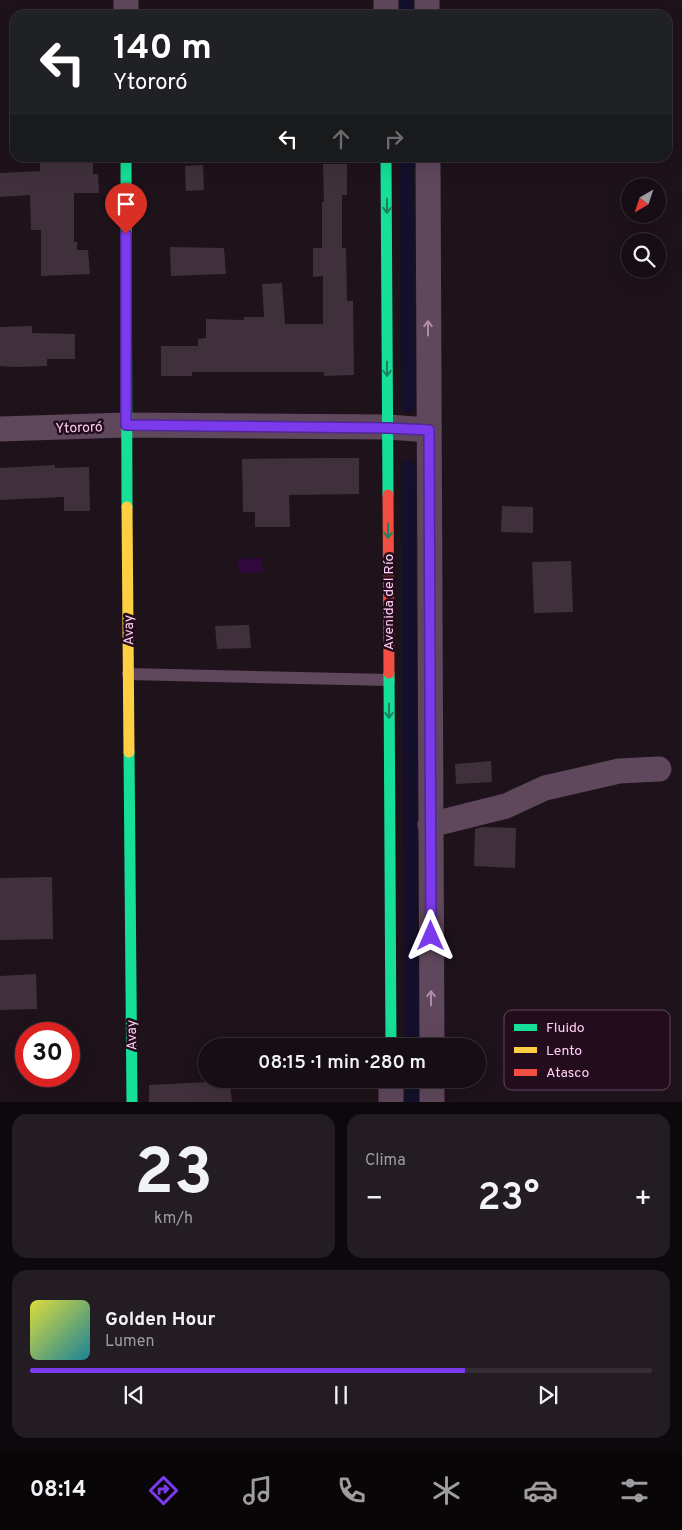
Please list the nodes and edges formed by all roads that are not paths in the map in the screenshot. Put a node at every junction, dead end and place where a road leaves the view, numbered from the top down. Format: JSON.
{"nodes":[{"id":1,"x":126,"y":162,"type":"edge"},
{"id":2,"x":386,"y":162,"type":"edge"},
{"id":3,"x":428,"y":162,"type":"edge"},
{"id":4,"x":126,"y":425,"type":"junction"},
{"id":5,"x":388,"y":428,"type":"junction"},
{"id":6,"x":0,"y":429,"type":"edge"},
{"id":7,"x":429,"y":430,"type":"junction"},
{"id":8,"x":128,"y":674,"type":"junction"},
{"id":9,"x":389,"y":680,"type":"junction"},
{"id":10,"x":659,"y":769,"type":"dead end"},
{"id":11,"x":430,"y":825,"type":"junction"},
{"id":12,"x":391,"y":1038,"type":"edge"},
{"id":13,"x":432,"y":1038,"type":"edge"},
{"id":14,"x":391,"y":1088,"type":"edge"},
{"id":15,"x":432,"y":1088,"type":"edge"},
{"id":16,"x":132,"y":1102,"type":"edge"},
{"id":17,"x":391,"y":1102,"type":"edge"},
{"id":18,"x":432,"y":1102,"type":"edge"}],
"edges":[{"from":1,"to":4,"type":"street","name":"Avay"},
{"from":2,"to":5,"type":"street","name":"Avenida del Río","one_way":true},
{"from":7,"to":3,"type":"street","one_way":true},
{"from":4,"to":5,"type":"street","name":"Ytororó"},
{"from":4,"to":6,"type":"street","name":"Ytororó"},
{"from":4,"to":8,"type":"street","name":"Avay"},
{"from":5,"to":7,"type":"street","name":"Ytororó"},
{"from":5,"to":9,"type":"street","name":"Avenida del Río","one_way":true},
{"from":7,"to":11,"type":"street"},
{"from":8,"to":9,"type":"lane"},
{"from":8,"to":16,"type":"street","name":"Avay"},
{"from":9,"to":12,"type":"street","name":"Avenida del Río","one_way":true},
{"from":10,"to":11,"type":"street"},
{"from":13,"to":11,"type":"street","one_way":true},
{"from":14,"to":17,"type":"street"},
{"from":15,"to":18,"type":"street"}]}
